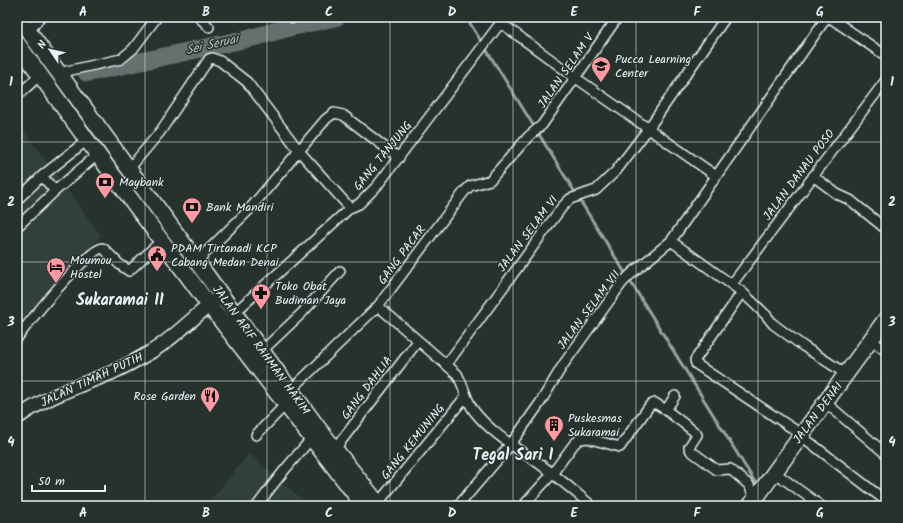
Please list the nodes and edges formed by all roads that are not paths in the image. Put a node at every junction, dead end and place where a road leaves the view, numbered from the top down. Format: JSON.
{"nodes":[{"id":1,"x":18,"y":17,"type":"edge"},
{"id":2,"x":40,"y":17,"type":"edge"},
{"id":3,"x":157,"y":17,"type":"edge"},
{"id":4,"x":198,"y":17,"type":"edge"},
{"id":5,"x":618,"y":17,"type":"edge"},
{"id":6,"x":726,"y":17,"type":"edge"},
{"id":7,"x":828,"y":17,"type":"edge"},
{"id":8,"x":503,"y":20,"type":"edge"},
{"id":9,"x":208,"y":27,"type":"dead end"},
{"id":10,"x":29,"y":32,"type":"junction"},
{"id":11,"x":17,"y":43,"type":"edge"},
{"id":12,"x":886,"y":56,"type":"edge"},
{"id":13,"x":58,"y":73,"type":"junction"},
{"id":14,"x":40,"y":75,"type":"junction"},
{"id":15,"x":576,"y":78,"type":"junction"},
{"id":16,"x":886,"y":80,"type":"edge"},
{"id":17,"x":17,"y":96,"type":"edge"},
{"id":18,"x":648,"y":129,"type":"junction"},
{"id":19,"x":529,"y":136,"type":"joint"},
{"id":20,"x":87,"y":140,"type":"junction"},
{"id":21,"x":300,"y":152,"type":"junction"},
{"id":22,"x":98,"y":154,"type":"junction"},
{"id":23,"x":399,"y":158,"type":"junction"},
{"id":24,"x":129,"y":169,"type":"junction"},
{"id":25,"x":42,"y":176,"type":"junction"},
{"id":26,"x":716,"y":176,"type":"junction"},
{"id":27,"x":813,"y":176,"type":"junction"},
{"id":28,"x":55,"y":191,"type":"junction"},
{"id":29,"x":17,"y":200,"type":"edge"},
{"id":30,"x":350,"y":208,"type":"junction"},
{"id":31,"x":17,"y":227,"type":"edge"},
{"id":32,"x":886,"y":229,"type":"edge"},
{"id":33,"x":162,"y":240,"type":"junction"},
{"id":34,"x":671,"y":241,"type":"junction"},
{"id":35,"x":197,"y":261,"type":"junction"},
{"id":36,"x":340,"y":271,"type":"dead end"},
{"id":37,"x":732,"y":284,"type":"junction"},
{"id":38,"x":742,"y":292,"type":"junction"},
{"id":39,"x":222,"y":296,"type":"junction"},
{"id":40,"x":209,"y":305,"type":"junction"},
{"id":41,"x":378,"y":306,"type":"junction"},
{"id":42,"x":229,"y":318,"type":"junction"},
{"id":43,"x":886,"y":319,"type":"edge"},
{"id":44,"x":17,"y":338,"type":"edge"},
{"id":45,"x":418,"y":341,"type":"junction"},
{"id":46,"x":883,"y":343,"type":"edge"},
{"id":47,"x":262,"y":351,"type":"junction"},
{"id":48,"x":447,"y":364,"type":"junction"},
{"id":49,"x":846,"y":374,"type":"junction"},
{"id":50,"x":466,"y":396,"type":"junction"},
{"id":51,"x":675,"y":396,"type":"dead end"},
{"id":52,"x":288,"y":397,"type":"junction"},
{"id":53,"x":832,"y":408,"type":"junction"},
{"id":54,"x":666,"y":410,"type":"junction"},
{"id":55,"x":17,"y":418,"type":"edge"},
{"id":56,"x":316,"y":433,"type":"junction"},
{"id":57,"x":256,"y":436,"type":"dead end"},
{"id":58,"x":805,"y":438,"type":"junction"},
{"id":59,"x":511,"y":444,"type":"junction"},
{"id":60,"x":335,"y":450,"type":"junction"},
{"id":61,"x":886,"y":454,"type":"edge"},
{"id":62,"x":552,"y":474,"type":"junction"},
{"id":63,"x":781,"y":477,"type":"junction"},
{"id":64,"x":886,"y":501,"type":"edge"},
{"id":65,"x":757,"y":504,"type":"edge"},
{"id":66,"x":374,"y":505,"type":"edge"},
{"id":67,"x":256,"y":506,"type":"edge"},
{"id":68,"x":458,"y":506,"type":"edge"},
{"id":69,"x":523,"y":506,"type":"edge"},
{"id":70,"x":592,"y":506,"type":"edge"},
{"id":71,"x":821,"y":506,"type":"edge"}],
"edges":[{"from":1,"to":10,"type":"main road","name":"JALAN ARIF RAHMAN HAKIM"},
{"from":2,"to":10,"type":"street"},
{"from":3,"to":13,"type":"street"},
{"from":4,"to":9,"type":"street"},
{"from":5,"to":15,"type":"street","name":"JALAN SELAM V"},
{"from":6,"to":18,"type":"street","name":"JALAN SELAM VI"},
{"from":7,"to":12,"type":"street"},
{"from":7,"to":26,"type":"street","name":"JALAN SELAM VII"},
{"from":8,"to":15,"type":"street"},
{"from":8,"to":23,"type":"street","name":"GANG TANJUNG"},
{"from":10,"to":13,"type":"main road","name":"JALAN ARIF RAHMAN HAKIM"},
{"from":11,"to":14,"type":"main road","name":"JALAN ARIF RAHMAN HAKIM"},
{"from":13,"to":24,"type":"main road","name":"JALAN ARIF RAHMAN HAKIM"},
{"from":14,"to":17,"type":"street"},
{"from":14,"to":20,"type":"main road","name":"JALAN ARIF RAHMAN HAKIM"},
{"from":15,"to":18,"type":"street"},
{"from":15,"to":19,"type":"street","name":"JALAN SELAM V"},
{"from":16,"to":27,"type":"street","name":"JALAN DANAU POSO"},
{"from":18,"to":26,"type":"street"},
{"from":18,"to":48,"type":"street","name":"JALAN SELAM VI"},
{"from":19,"to":41,"type":"street","name":"GANG PACAR"},
{"from":20,"to":22,"type":"main road","name":"JALAN ARIF RAHMAN HAKIM"},
{"from":20,"to":25,"type":"street"},
{"from":21,"to":23,"type":"street"},
{"from":21,"to":24,"type":"street"},
{"from":21,"to":30,"type":"street"},
{"from":21,"to":35,"type":"street"},
{"from":22,"to":28,"type":"street"},
{"from":22,"to":33,"type":"main road","name":"JALAN ARIF RAHMAN HAKIM"},
{"from":23,"to":30,"type":"street","name":"GANG TANJUNG"},
{"from":24,"to":35,"type":"main road","name":"JALAN ARIF RAHMAN HAKIM"},
{"from":25,"to":28,"type":"street"},
{"from":25,"to":29,"type":"street"},
{"from":26,"to":34,"type":"street","name":"JALAN SELAM VII"},
{"from":27,"to":32,"type":"street"},
{"from":27,"to":37,"type":"street","name":"JALAN DANAU POSO"},
{"from":28,"to":31,"type":"street"},
{"from":30,"to":42,"type":"street","name":"GANG TANJUNG"},
{"from":33,"to":40,"type":"main road","name":"JALAN ARIF RAHMAN HAKIM"},
{"from":33,"to":44,"type":"street"},
{"from":34,"to":37,"type":"street"},
{"from":34,"to":59,"type":"street","name":"JALAN SELAM VII"},
{"from":35,"to":39,"type":"main road","name":"JALAN ARIF RAHMAN HAKIM"},
{"from":36,"to":47,"type":"street"},
{"from":37,"to":38,"type":"street"},
{"from":38,"to":49,"type":"street"},
{"from":38,"to":58,"type":"street"},
{"from":39,"to":40,"type":"main road","name":"JALAN TIMAH PUTIH"},
{"from":39,"to":42,"type":"main road","name":"JALAN ARIF RAHMAN HAKIM"},
{"from":40,"to":42,"type":"main road","name":"JALAN ARIF RAHMAN HAKIM"},
{"from":40,"to":55,"type":"main road","name":"JALAN TIMAH PUTIH"},
{"from":41,"to":45,"type":"street"},
{"from":41,"to":52,"type":"street","name":"GANG PACAR"},
{"from":42,"to":47,"type":"main road","name":"JALAN ARIF RAHMAN HAKIM"},
{"from":42,"to":52,"type":"main road","name":"JALAN ARIF RAHMAN HAKIM"},
{"from":43,"to":49,"type":"main road","name":"JALAN DENAI"},
{"from":45,"to":48,"type":"street"},
{"from":45,"to":60,"type":"street","name":"GANG DAHLIA"},
{"from":46,"to":53,"type":"main road","name":"JALAN DENAI"},
{"from":47,"to":52,"type":"main road","name":"JALAN ARIF RAHMAN HAKIM"},
{"from":48,"to":50,"type":"street"},
{"from":49,"to":58,"type":"main road","name":"JALAN DENAI"},
{"from":50,"to":59,"type":"street"},
{"from":50,"to":66,"type":"street","name":"GANG KEMUNING"},
{"from":51,"to":54,"type":"street"},
{"from":52,"to":56,"type":"main road","name":"JALAN ARIF RAHMAN HAKIM"},
{"from":52,"to":57,"type":"street","name":"GANG PACAR"},
{"from":53,"to":58,"type":"main road","name":"JALAN DENAI"},
{"from":53,"to":61,"type":"street"},
{"from":54,"to":62,"type":"street"},
{"from":54,"to":65,"type":"street"},
{"from":56,"to":60,"type":"main road","name":"JALAN ARIF RAHMAN HAKIM"},
{"from":56,"to":66,"type":"main road","name":"JALAN ARIF RAHMAN HAKIM"},
{"from":56,"to":67,"type":"street"},
{"from":58,"to":63,"type":"main road","name":"JALAN DENAI"},
{"from":58,"to":64,"type":"street"},
{"from":58,"to":65,"type":"main road","name":"JALAN DENAI"},
{"from":59,"to":62,"type":"street"},
{"from":59,"to":68,"type":"street","name":"JALAN SELAM VII"},
{"from":60,"to":66,"type":"main road","name":"JALAN ARIF RAHMAN HAKIM"},
{"from":62,"to":69,"type":"street"},
{"from":62,"to":70,"type":"street"},
{"from":63,"to":65,"type":"main road","name":"JALAN DENAI"},
{"from":63,"to":71,"type":"street"}]}
